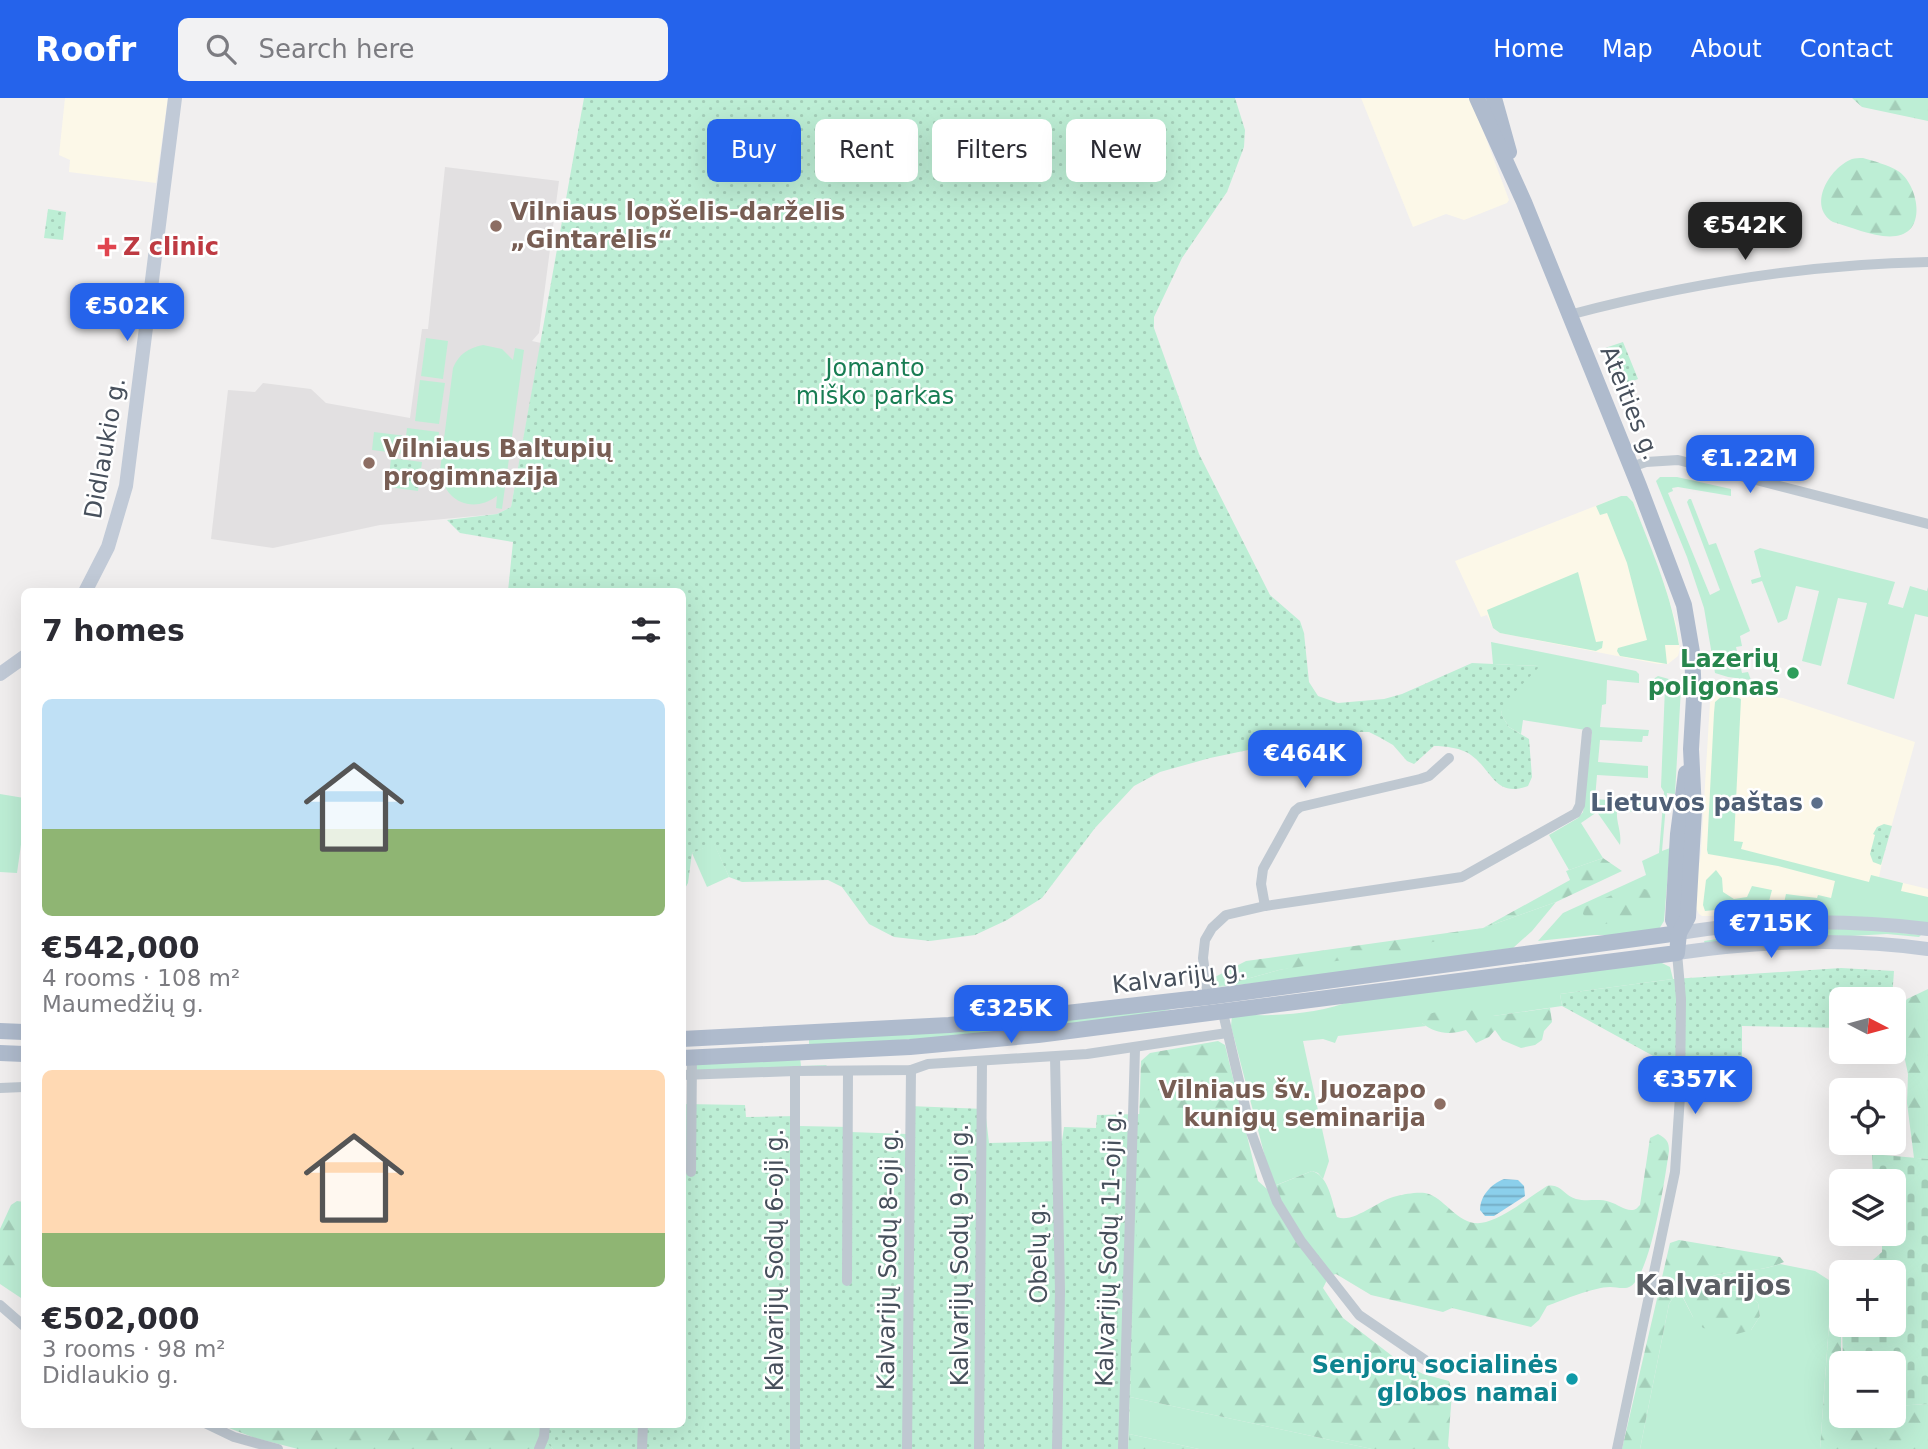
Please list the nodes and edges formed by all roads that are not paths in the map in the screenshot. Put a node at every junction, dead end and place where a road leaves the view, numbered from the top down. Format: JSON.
{"nodes":[{"id":1,"x":175,"y":98,"type":"edge"},
{"id":2,"x":1477,"y":98,"type":"edge"},
{"id":3,"x":1494,"y":98,"type":"edge"},
{"id":4,"x":1524,"y":202,"type":"junction"},
{"id":5,"x":1928,"y":262,"type":"edge"},
{"id":6,"x":1569,"y":316,"type":"junction"},
{"id":7,"x":1631,"y":467,"type":"junction"},
{"id":8,"x":1928,"y":524,"type":"edge"},
{"id":9,"x":87,"y":588,"type":"edge"},
{"id":10,"x":21,"y":659,"type":"edge"},
{"id":11,"x":0,"y":674,"type":"edge"},
{"id":12,"x":1587,"y":732,"type":"dead end"},
{"id":13,"x":1449,"y":758,"type":"dead end"},
{"id":14,"x":1265,"y":906,"type":"junction"},
{"id":15,"x":1928,"y":929,"type":"edge"},
{"id":16,"x":1679,"y":933,"type":"junction"},
{"id":17,"x":1928,"y":949,"type":"edge"},
{"id":18,"x":1677,"y":953,"type":"junction"},
{"id":19,"x":1208,"y":997,"type":"junction"},
{"id":20,"x":1217,"y":1013,"type":"junction"},
{"id":21,"x":0,"y":1031,"type":"edge"},
{"id":22,"x":21,"y":1032,"type":"edge"},
{"id":23,"x":1227,"y":1033,"type":"junction"},
{"id":24,"x":686,"y":1040,"type":"edge"},
{"id":25,"x":1135,"y":1049,"type":"junction"},
{"id":26,"x":0,"y":1053,"type":"edge"},
{"id":27,"x":21,"y":1054,"type":"edge"},
{"id":28,"x":1055,"y":1057,"type":"junction"},
{"id":29,"x":687,"y":1058,"type":"edge"},
{"id":30,"x":982,"y":1062,"type":"junction"},
{"id":31,"x":911,"y":1070,"type":"junction"},
{"id":32,"x":795,"y":1071,"type":"junction"},
{"id":33,"x":848,"y":1071,"type":"junction"},
{"id":34,"x":688,"y":1075,"type":"edge"},
{"id":35,"x":21,"y":1087,"type":"edge"},
{"id":36,"x":0,"y":1088,"type":"edge"},
{"id":37,"x":691,"y":1172,"type":"dead end"},
{"id":38,"x":847,"y":1281,"type":"dead end"},
{"id":39,"x":0,"y":1305,"type":"edge"},
{"id":40,"x":21,"y":1323,"type":"edge"},
{"id":41,"x":1425,"y":1360,"type":"dead end"},
{"id":42,"x":215,"y":1428,"type":"edge"},
{"id":43,"x":545,"y":1428,"type":"edge"},
{"id":44,"x":643,"y":1428,"type":"edge"},
{"id":45,"x":278,"y":1449,"type":"edge"},
{"id":46,"x":539,"y":1449,"type":"edge"},
{"id":47,"x":642,"y":1449,"type":"edge"},
{"id":48,"x":795,"y":1449,"type":"edge"},
{"id":49,"x":907,"y":1449,"type":"edge"},
{"id":50,"x":979,"y":1449,"type":"edge"},
{"id":51,"x":1057,"y":1449,"type":"edge"},
{"id":52,"x":1123,"y":1449,"type":"edge"},
{"id":53,"x":1617,"y":1449,"type":"edge"}],
"edges":[{"from":1,"to":9,"type":"street","name":"Didlaukio g."},
{"from":2,"to":4,"type":"main road","name":"Ateities g."},
{"from":3,"to":4,"type":"main road","name":"Ateities g."},
{"from":4,"to":6,"type":"main road","name":"Ateities g."},
{"from":5,"to":6,"type":"street"},
{"from":6,"to":7,"type":"main road","name":"Ateities g."},
{"from":7,"to":8,"type":"street"},
{"from":7,"to":16,"type":"main road","name":"Ateities g."},
{"from":10,"to":11,"type":"street"},
{"from":12,"to":14,"type":"street"},
{"from":13,"to":14,"type":"street"},
{"from":14,"to":19,"type":"street"},
{"from":15,"to":16,"type":"street"},
{"from":16,"to":18,"type":"main road","name":"Ateities g."},
{"from":16,"to":19,"type":"main road","name":"Kalvarijų g."},
{"from":17,"to":18,"type":"street"},
{"from":18,"to":20,"type":"main road","name":"Kalvarijų g."},
{"from":18,"to":53,"type":"street"},
{"from":19,"to":20,"type":"main road"},
{"from":19,"to":24,"type":"main road","name":"Kalvarijų g."},
{"from":20,"to":23,"type":"street"},
{"from":20,"to":29,"type":"main road","name":"Kalvarijų g."},
{"from":21,"to":22,"type":"main road"},
{"from":23,"to":25,"type":"street"},
{"from":23,"to":41,"type":"street"},
{"from":25,"to":28,"type":"street"},
{"from":25,"to":52,"type":"street","name":"Kalvarijų Sodų 11-oji g."},
{"from":26,"to":27,"type":"main road"},
{"from":28,"to":30,"type":"street"},
{"from":28,"to":51,"type":"street","name":"Obelų g."},
{"from":29,"to":34,"type":"street"},
{"from":30,"to":31,"type":"street"},
{"from":30,"to":50,"type":"street","name":"Kalvarijų Sodų 9-oji g."},
{"from":31,"to":33,"type":"street"},
{"from":31,"to":49,"type":"street","name":"Kalvarijų Sodų 8-oji g."},
{"from":32,"to":33,"type":"street"},
{"from":32,"to":34,"type":"street"},
{"from":32,"to":48,"type":"street","name":"Kalvarijų Sodų 6-oji g."},
{"from":33,"to":38,"type":"street"},
{"from":34,"to":37,"type":"street"},
{"from":35,"to":36,"type":"street"},
{"from":39,"to":40,"type":"street"},
{"from":42,"to":45,"type":"street"},
{"from":43,"to":46,"type":"street"},
{"from":44,"to":47,"type":"street"}]}
